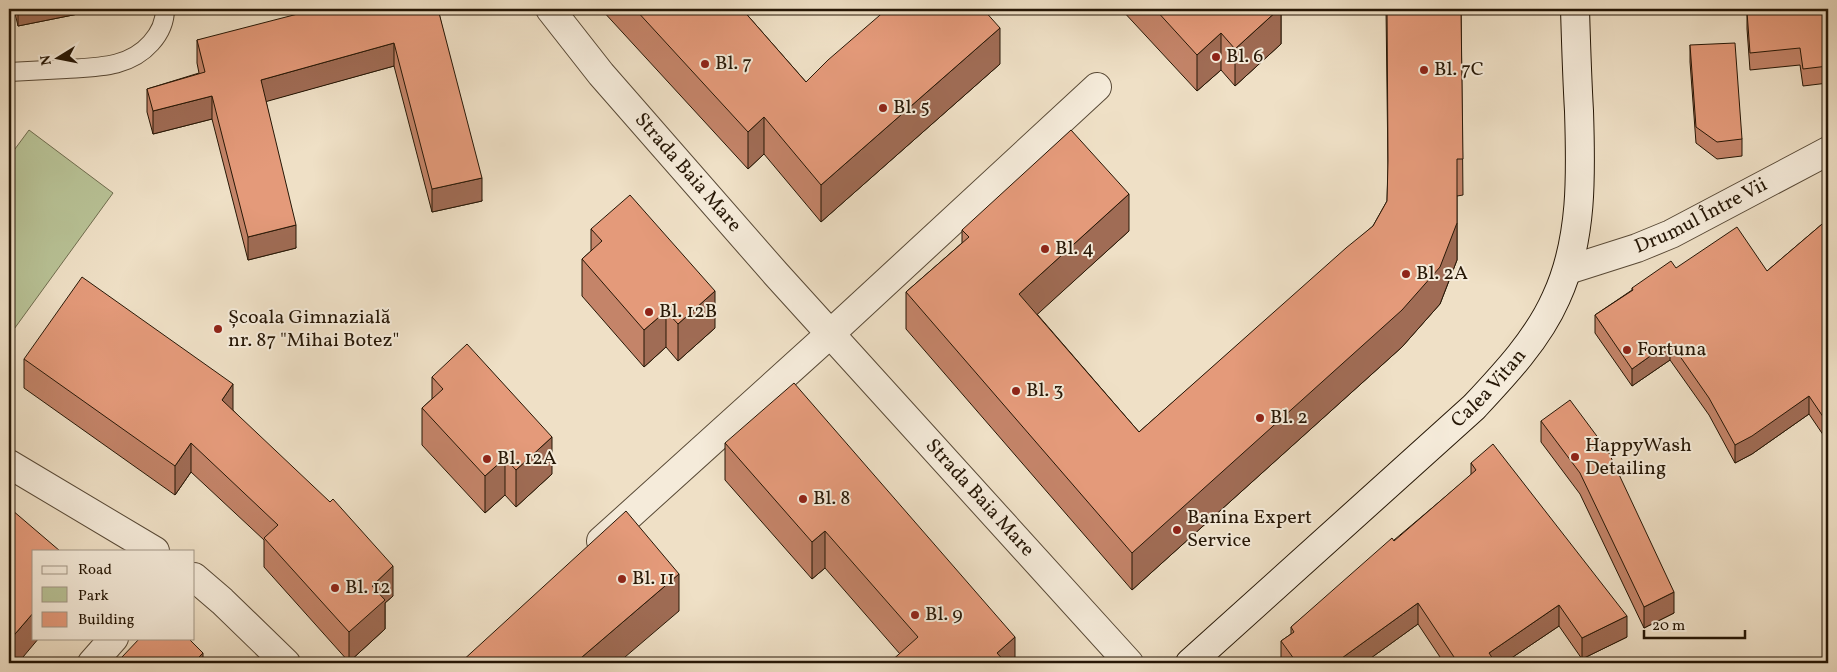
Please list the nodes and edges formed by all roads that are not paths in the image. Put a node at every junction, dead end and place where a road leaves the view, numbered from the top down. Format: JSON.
{"nodes":[{"id":1,"x":166,"y":9,"type":"edge"},
{"id":2,"x":550,"y":9,"type":"edge"},
{"id":3,"x":1575,"y":9,"type":"edge"},
{"id":4,"x":9,"y":72,"type":"edge"},
{"id":5,"x":1097,"y":87,"type":"dead end"},
{"id":6,"x":1828,"y":151,"type":"edge"},
{"id":7,"x":1568,"y":270,"type":"junction"},
{"id":8,"x":830,"y":334,"type":"junction"},
{"id":9,"x":11,"y":469,"type":"edge"},
{"id":10,"x":153,"y":550,"type":"edge"},
{"id":11,"x":582,"y":559,"type":"edge"},
{"id":12,"x":195,"y":578,"type":"edge"},
{"id":13,"x":112,"y":640,"type":"edge"},
{"id":14,"x":277,"y":660,"type":"edge"},
{"id":15,"x":92,"y":663,"type":"edge"},
{"id":16,"x":1129,"y":663,"type":"edge"},
{"id":17,"x":1190,"y":663,"type":"edge"}],
"edges":[{"from":1,"to":4,"type":"lane"},
{"from":2,"to":8,"type":"street","name":"Strada Baia Mare"},
{"from":3,"to":7,"type":"street","name":"Calea Vitan"},
{"from":5,"to":8,"type":"street"},
{"from":6,"to":7,"type":"street","name":"Drumul Între Vii"},
{"from":7,"to":17,"type":"street","name":"Calea Vitan"},
{"from":8,"to":11,"type":"street"},
{"from":8,"to":16,"type":"street","name":"Strada Baia Mare"},
{"from":9,"to":10,"type":"street"},
{"from":12,"to":14,"type":"street"},
{"from":13,"to":15,"type":"street"}]}
